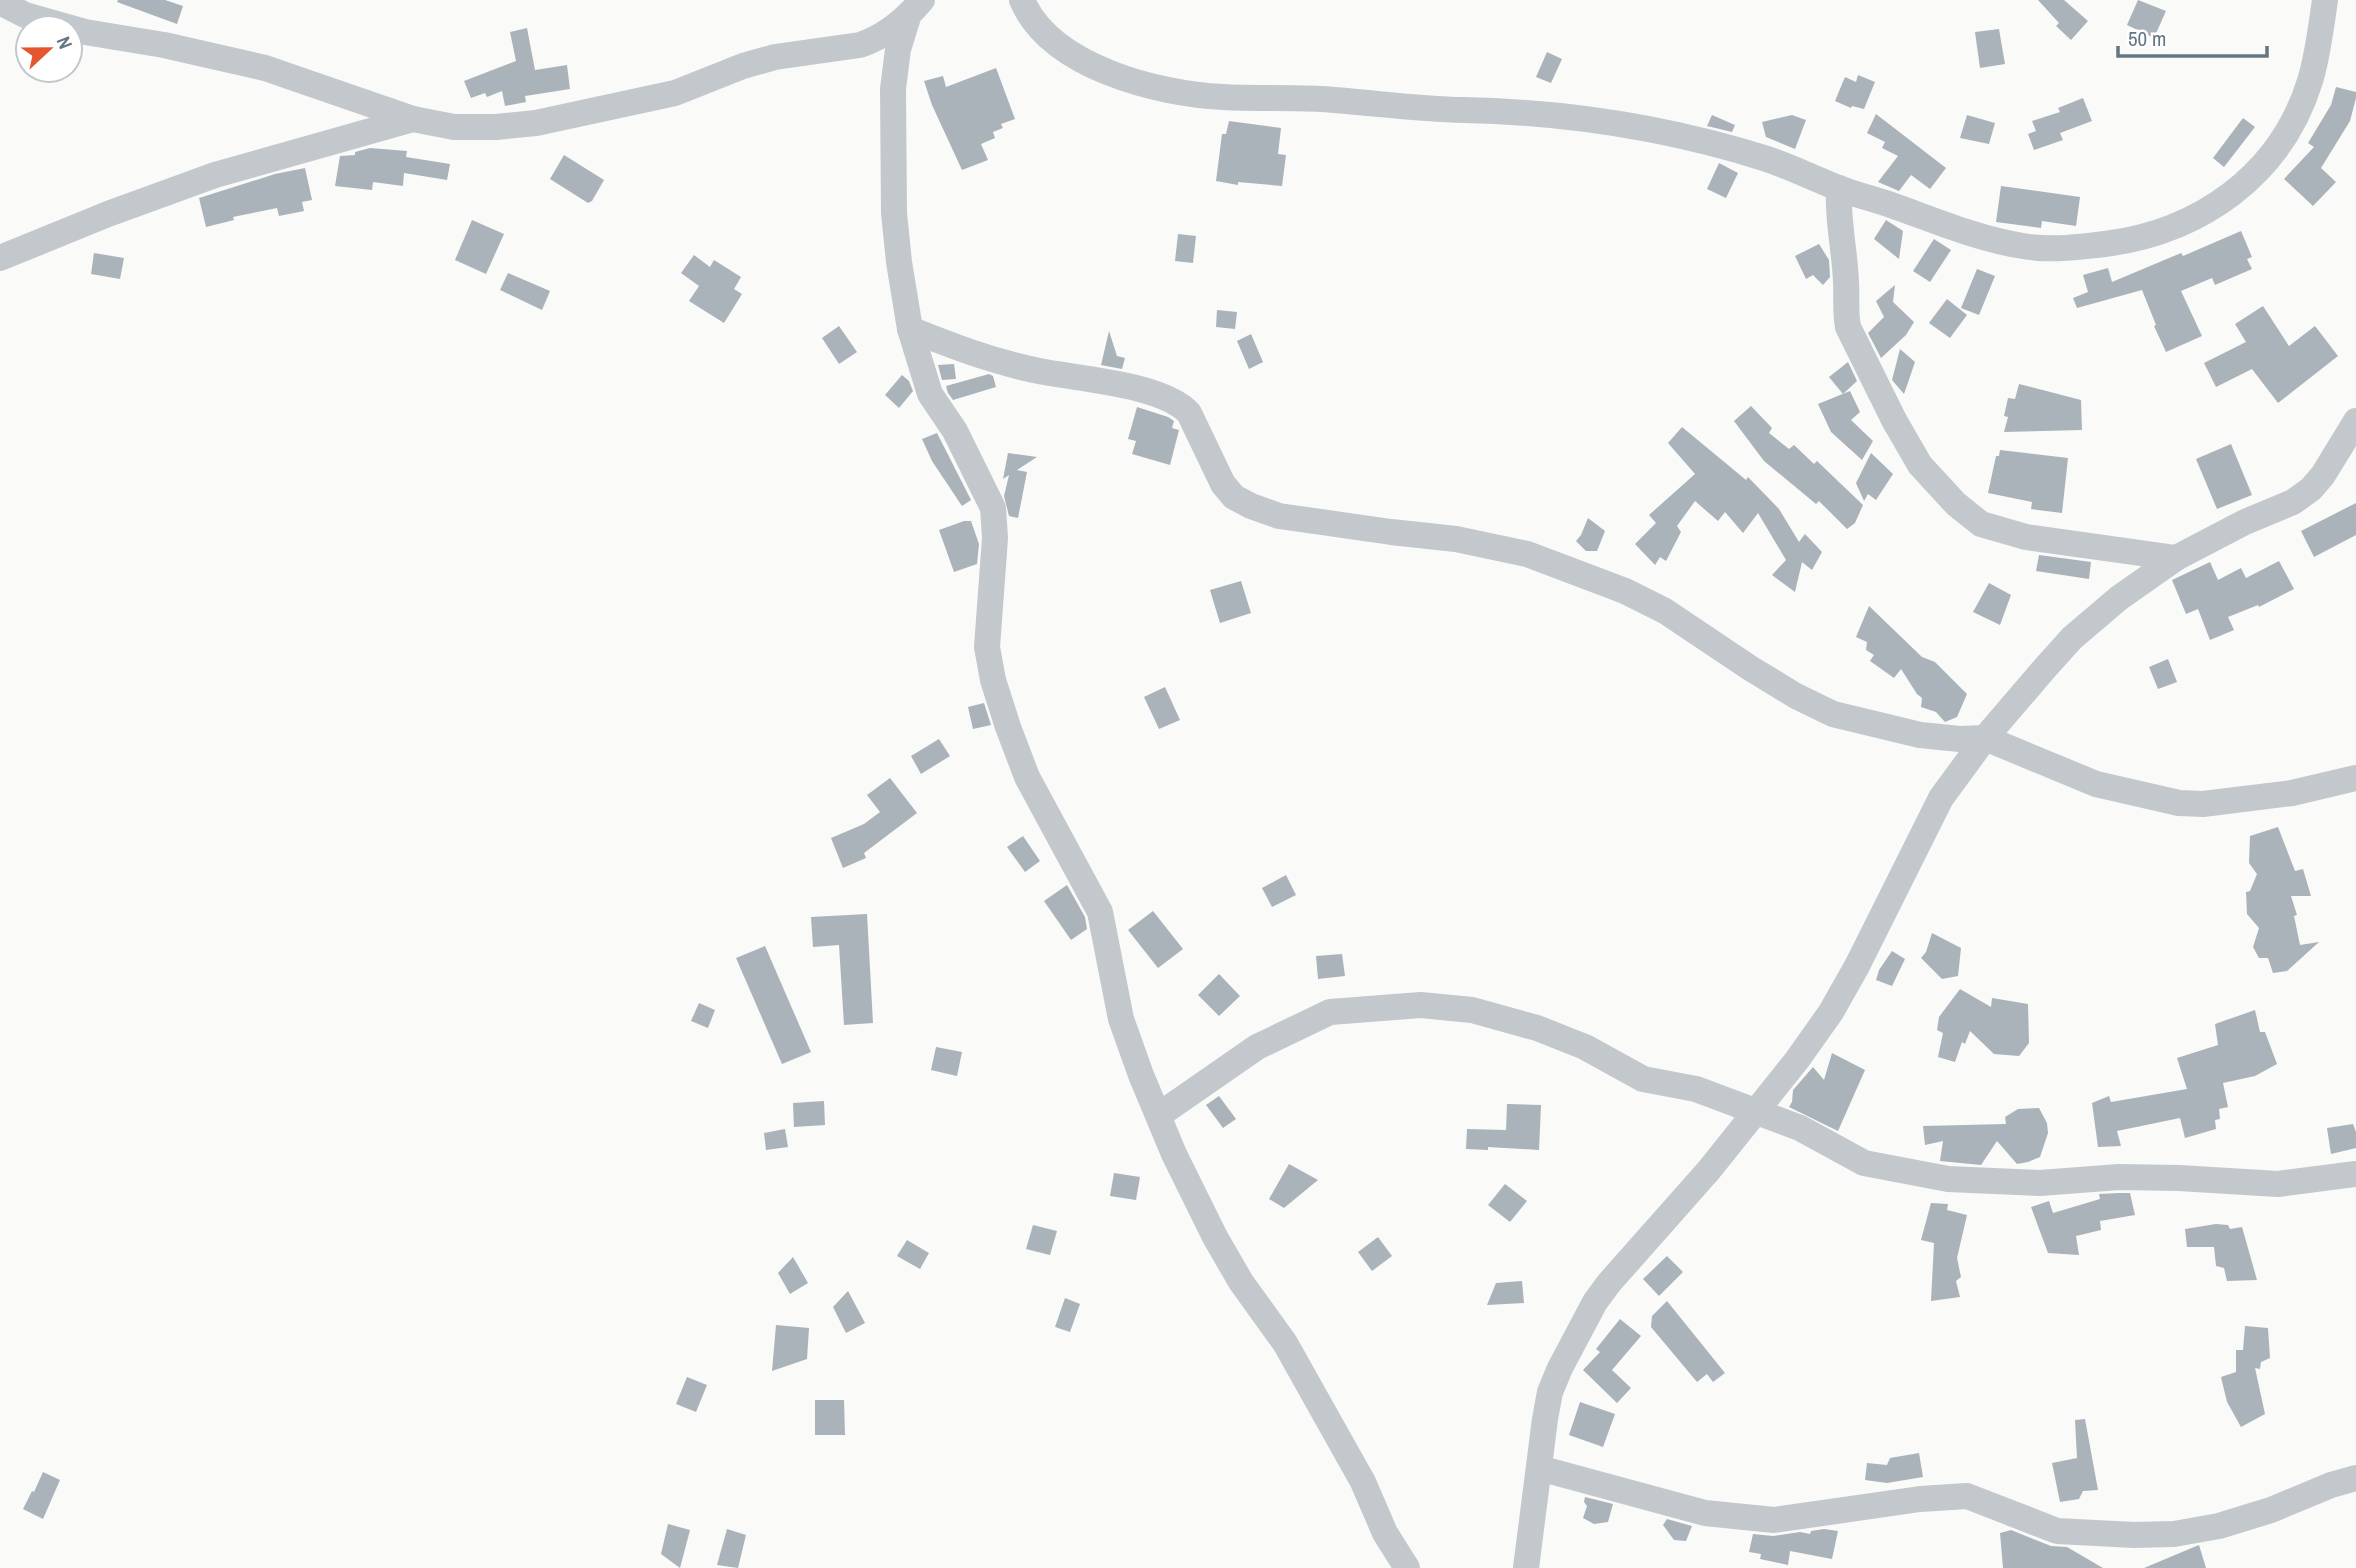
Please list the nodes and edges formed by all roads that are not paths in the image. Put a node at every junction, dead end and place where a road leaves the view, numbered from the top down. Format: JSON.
{"nodes":[{"id":1,"x":1022,"y":0,"type":"edge"},
{"id":2,"x":2325,"y":0,"type":"edge"},
{"id":3,"x":0,"y":2,"type":"edge"},
{"id":4,"x":915,"y":8,"type":"edge"},
{"id":5,"x":413,"y":119,"type":"junction"},
{"id":6,"x":1839,"y":188,"type":"junction"},
{"id":7,"x":0,"y":258,"type":"edge"},
{"id":8,"x":910,"y":329,"type":"junction"},
{"id":9,"x":2356,"y":421,"type":"edge"},
{"id":10,"x":2176,"y":558,"type":"junction"},
{"id":11,"x":1985,"y":738,"type":"junction"},
{"id":12,"x":2356,"y":778,"type":"edge"},
{"id":13,"x":1756,"y":1110,"type":"junction"},
{"id":14,"x":1159,"y":1115,"type":"junction"},
{"id":15,"x":2356,"y":1174,"type":"edge"},
{"id":16,"x":1539,"y":1468,"type":"junction"},
{"id":17,"x":2356,"y":1478,"type":"edge"},
{"id":18,"x":1407,"y":1568,"type":"edge"},
{"id":19,"x":1526,"y":1568,"type":"edge"}],
"edges":[{"from":1,"to":6,"type":"street"},
{"from":2,"to":6,"type":"street"},
{"from":3,"to":5,"type":"street"},
{"from":4,"to":5,"type":"street"},
{"from":4,"to":8,"type":"street"},
{"from":5,"to":7,"type":"street"},
{"from":6,"to":10,"type":"street"},
{"from":8,"to":11,"type":"street"},
{"from":8,"to":14,"type":"street"},
{"from":9,"to":10,"type":"street"},
{"from":10,"to":11,"type":"street"},
{"from":11,"to":12,"type":"street"},
{"from":11,"to":13,"type":"street"},
{"from":13,"to":14,"type":"street"},
{"from":13,"to":15,"type":"street"},
{"from":13,"to":16,"type":"street"},
{"from":14,"to":18,"type":"street"},
{"from":16,"to":17,"type":"street"},
{"from":16,"to":19,"type":"street"}]}
